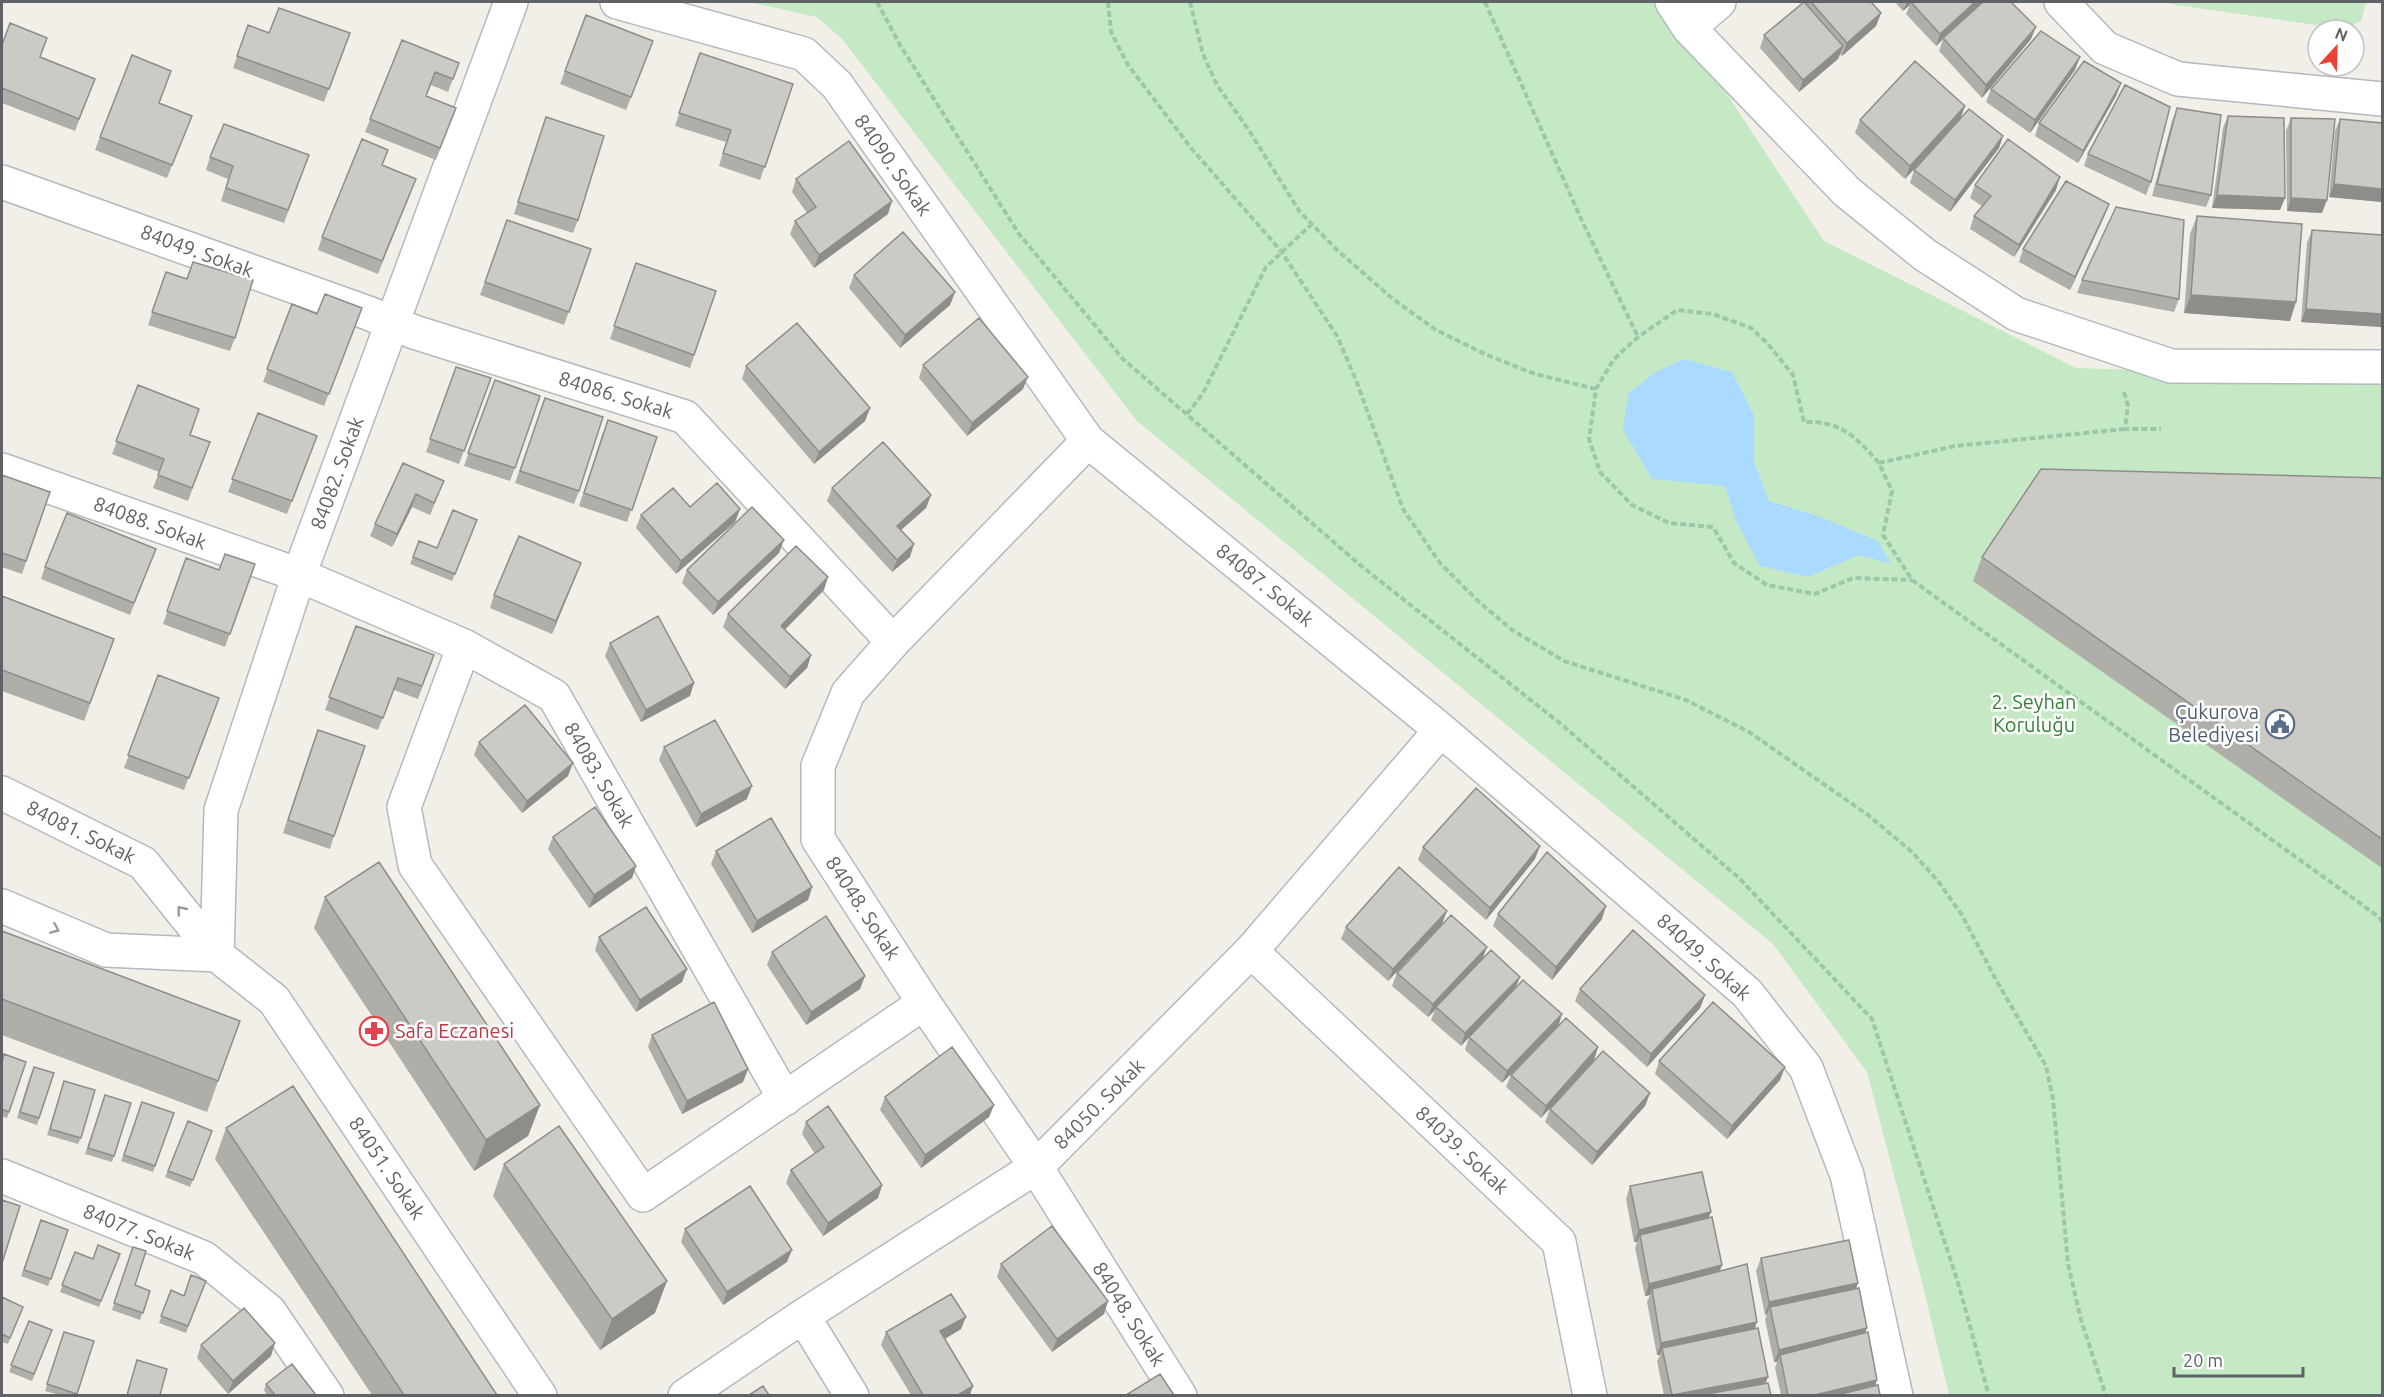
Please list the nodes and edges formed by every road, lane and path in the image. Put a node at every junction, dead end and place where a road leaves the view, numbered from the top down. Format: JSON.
{"nodes":[{"id":1,"x":511,"y":2,"type":"edge"},
{"id":2,"x":617,"y":2,"type":"edge"},
{"id":3,"x":877,"y":2,"type":"edge"},
{"id":4,"x":1108,"y":2,"type":"edge"},
{"id":5,"x":1190,"y":2,"type":"edge"},
{"id":6,"x":1485,"y":2,"type":"edge"},
{"id":7,"x":1719,"y":2,"type":"edge"},
{"id":8,"x":2061,"y":2,"type":"edge"},
{"id":9,"x":1680,"y":15,"type":"edge"},
{"id":10,"x":2382,"y":99,"type":"edge"},
{"id":11,"x":2,"y":182,"type":"edge"},
{"id":12,"x":1312,"y":224,"type":"junction"},
{"id":13,"x":1282,"y":253,"type":"junction"},
{"id":14,"x":392,"y":323,"type":"junction"},
{"id":15,"x":1638,"y":337,"type":"junction"},
{"id":16,"x":2382,"y":367,"type":"edge"},
{"id":17,"x":2121,"y":384,"type":"dead end"},
{"id":18,"x":1596,"y":389,"type":"junction"},
{"id":19,"x":1187,"y":414,"type":"junction"},
{"id":20,"x":2125,"y":429,"type":"junction"},
{"id":21,"x":2161,"y":429,"type":"dead end"},
{"id":22,"x":1088,"y":441,"type":"junction"},
{"id":23,"x":1879,"y":463,"type":"junction"},
{"id":24,"x":2,"y":470,"type":"edge"},
{"id":25,"x":299,"y":575,"type":"junction"},
{"id":26,"x":1912,"y":580,"type":"junction"},
{"id":27,"x":893,"y":642,"type":"junction"},
{"id":28,"x":464,"y":646,"type":"junction"},
{"id":29,"x":1441,"y":730,"type":"junction"},
{"id":30,"x":2,"y":793,"type":"edge"},
{"id":31,"x":2,"y":906,"type":"edge"},
{"id":32,"x":2382,"y":922,"type":"edge"},
{"id":33,"x":1251,"y":951,"type":"junction"},
{"id":34,"x":217,"y":956,"type":"junction"},
{"id":35,"x":924,"y":1003,"type":"junction"},
{"id":36,"x":785,"y":1099,"type":"junction"},
{"id":37,"x":1036,"y":1167,"type":"junction"},
{"id":38,"x":2,"y":1176,"type":"edge"},
{"id":39,"x":803,"y":1316,"type":"junction"},
{"id":40,"x":327,"y":1395,"type":"edge"},
{"id":41,"x":540,"y":1395,"type":"edge"},
{"id":42,"x":685,"y":1395,"type":"edge"},
{"id":43,"x":852,"y":1395,"type":"edge"},
{"id":44,"x":1180,"y":1395,"type":"edge"},
{"id":45,"x":1590,"y":1395,"type":"edge"},
{"id":46,"x":1896,"y":1395,"type":"edge"},
{"id":47,"x":1989,"y":1395,"type":"edge"},
{"id":48,"x":2106,"y":1395,"type":"edge"}],
"edges":[{"from":1,"to":14,"type":"street","name":"84082. Sokak"},
{"from":2,"to":22,"type":"street","name":"84090. Sokak"},
{"from":3,"to":19,"type":"path"},
{"from":4,"to":13,"type":"path"},
{"from":5,"to":12,"type":"path"},
{"from":6,"to":15,"type":"path"},
{"from":7,"to":9,"type":"street"},
{"from":8,"to":10,"type":"street"},
{"from":9,"to":16,"type":"street"},
{"from":11,"to":14,"type":"street","name":"84049. Sokak"},
{"from":12,"to":13,"type":"path"},
{"from":12,"to":18,"type":"path"},
{"from":13,"to":19,"type":"path"},
{"from":13,"to":48,"type":"path"},
{"from":14,"to":25,"type":"street","name":"84082. Sokak"},
{"from":14,"to":27,"type":"street","name":"84086. Sokak"},
{"from":15,"to":18,"type":"path"},
{"from":15,"to":23,"type":"path"},
{"from":17,"to":20,"type":"path"},
{"from":18,"to":26,"type":"path"},
{"from":19,"to":47,"type":"path"},
{"from":20,"to":21,"type":"path"},
{"from":20,"to":23,"type":"path"},
{"from":22,"to":27,"type":"street","name":"84048. Sokak"},
{"from":22,"to":29,"type":"street","name":"84087. Sokak"},
{"from":23,"to":26,"type":"path"},
{"from":24,"to":25,"type":"street","name":"84088. Sokak"},
{"from":25,"to":28,"type":"street","name":"84083. Sokak"},
{"from":25,"to":34,"type":"street","name":"84082. Sokak"},
{"from":26,"to":32,"type":"path"},
{"from":27,"to":35,"type":"street","name":"84048. Sokak"},
{"from":28,"to":36,"type":"street","name":"84083. Sokak"},
{"from":28,"to":36,"type":"street"},
{"from":29,"to":33,"type":"street","name":"84050. Sokak"},
{"from":29,"to":46,"type":"street","name":"84049. Sokak"},
{"from":34,"to":30,"type":"street","name":"84081. Sokak","one_way":true},
{"from":31,"to":34,"type":"street","one_way":true},
{"from":33,"to":37,"type":"street","name":"84050. Sokak"},
{"from":33,"to":45,"type":"street","name":"84039. Sokak"},
{"from":34,"to":41,"type":"street","name":"84051. Sokak"},
{"from":35,"to":36,"type":"street"},
{"from":35,"to":37,"type":"street","name":"84048. Sokak"},
{"from":37,"to":39,"type":"street","name":"84050. Sokak"},
{"from":37,"to":44,"type":"street","name":"84048. Sokak"},
{"from":38,"to":40,"type":"street","name":"84077. Sokak"},
{"from":39,"to":42,"type":"street","name":"84050. Sokak"},
{"from":39,"to":43,"type":"street"}]}
